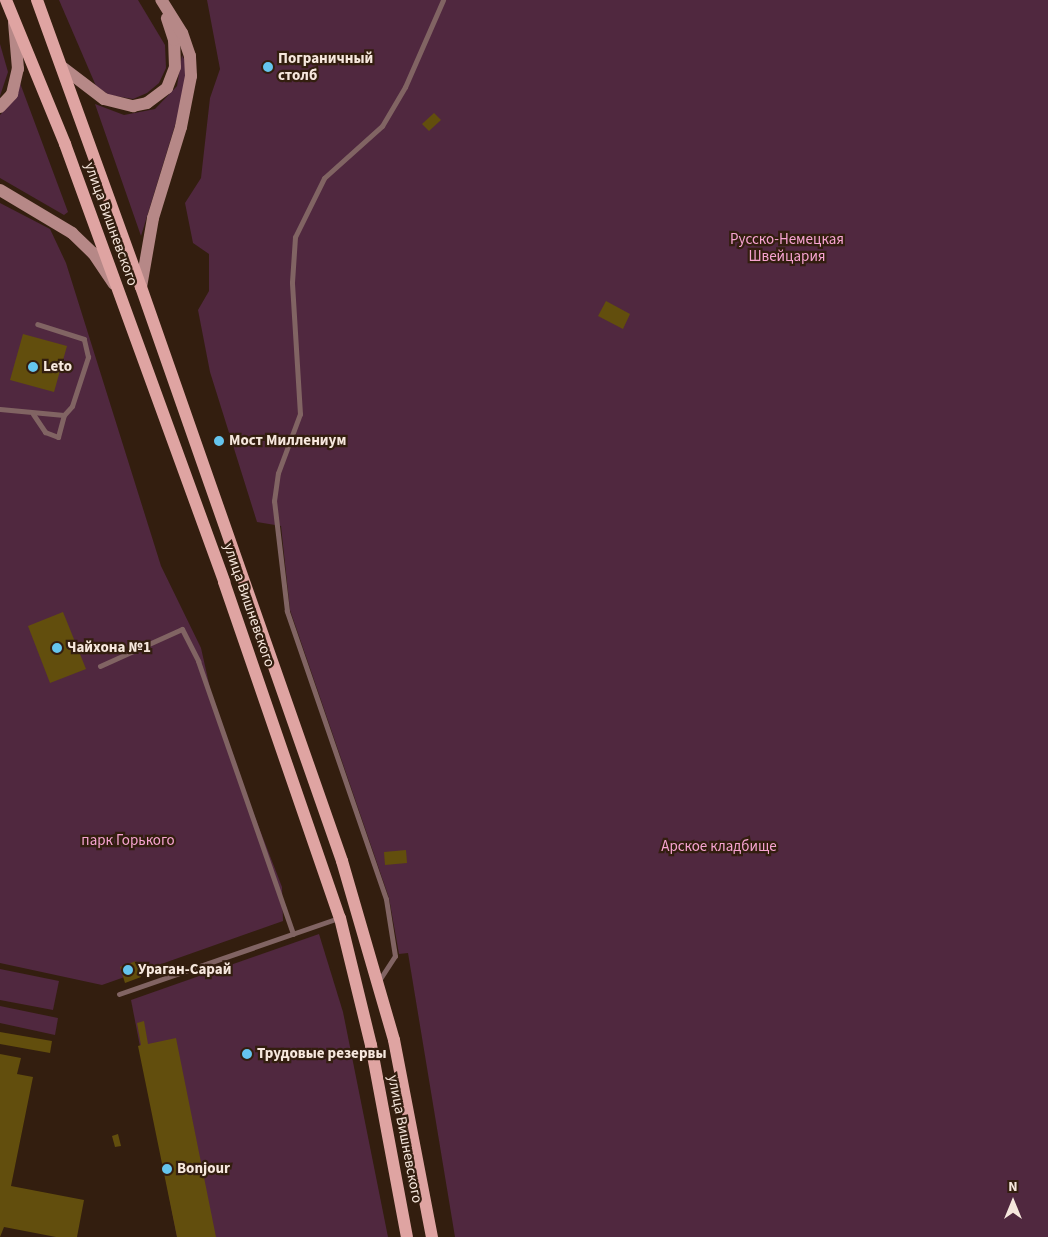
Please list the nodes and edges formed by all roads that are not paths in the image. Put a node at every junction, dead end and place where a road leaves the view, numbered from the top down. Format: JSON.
{"nodes":[{"id":1,"x":6,"y":0,"type":"edge"},
{"id":2,"x":36,"y":0,"type":"edge"},
{"id":3,"x":160,"y":0,"type":"edge"},
{"id":4,"x":443,"y":0,"type":"edge"},
{"id":5,"x":13,"y":15,"type":"junction"},
{"id":6,"x":62,"y":67,"type":"junction"},
{"id":7,"x":0,"y":107,"type":"edge"},
{"id":8,"x":0,"y":190,"type":"edge"},
{"id":9,"x":142,"y":287,"type":"junction"},
{"id":10,"x":119,"y":292,"type":"junction"},
{"id":11,"x":37,"y":324,"type":"dead end"},
{"id":12,"x":0,"y":409,"type":"edge"},
{"id":13,"x":33,"y":414,"type":"junction"},
{"id":14,"x":64,"y":415,"type":"junction"},
{"id":15,"x":100,"y":666,"type":"dead end"},
{"id":16,"x":340,"y":918,"type":"junction"},
{"id":17,"x":293,"y":934,"type":"junction"},
{"id":18,"x":209,"y":963,"type":"junction"},
{"id":19,"x":213,"y":972,"type":"dead end"},
{"id":20,"x":378,"y":982,"type":"junction"},
{"id":21,"x":119,"y":994,"type":"dead end"},
{"id":22,"x":407,"y":1237,"type":"edge"},
{"id":23,"x":432,"y":1237,"type":"edge"}],
"edges":[{"from":1,"to":5,"type":"main road","name":"улица Вишневского"},
{"from":2,"to":6,"type":"main road","name":"улица Вишневского"},
{"from":3,"to":6,"type":"street"},
{"from":3,"to":9,"type":"street"},
{"from":4,"to":20,"type":"lane"},
{"from":5,"to":7,"type":"street"},
{"from":5,"to":10,"type":"main road","name":"улица Вишневского"},
{"from":6,"to":9,"type":"main road","name":"улица Вишневского"},
{"from":8,"to":10,"type":"street"},
{"from":9,"to":20,"type":"main road","name":"улица Вишневского"},
{"from":10,"to":16,"type":"main road","name":"улица Вишневского"},
{"from":11,"to":14,"type":"lane"},
{"from":12,"to":13,"type":"lane"},
{"from":13,"to":14,"type":"lane"},
{"from":13,"to":14,"type":"lane"},
{"from":15,"to":17,"type":"lane"},
{"from":16,"to":17,"type":"lane"},
{"from":16,"to":22,"type":"main road","name":"улица Вишневского"},
{"from":17,"to":18,"type":"lane"},
{"from":18,"to":19,"type":"lane"},
{"from":18,"to":21,"type":"lane"},
{"from":20,"to":23,"type":"main road","name":"улица Вишневского"}]}
